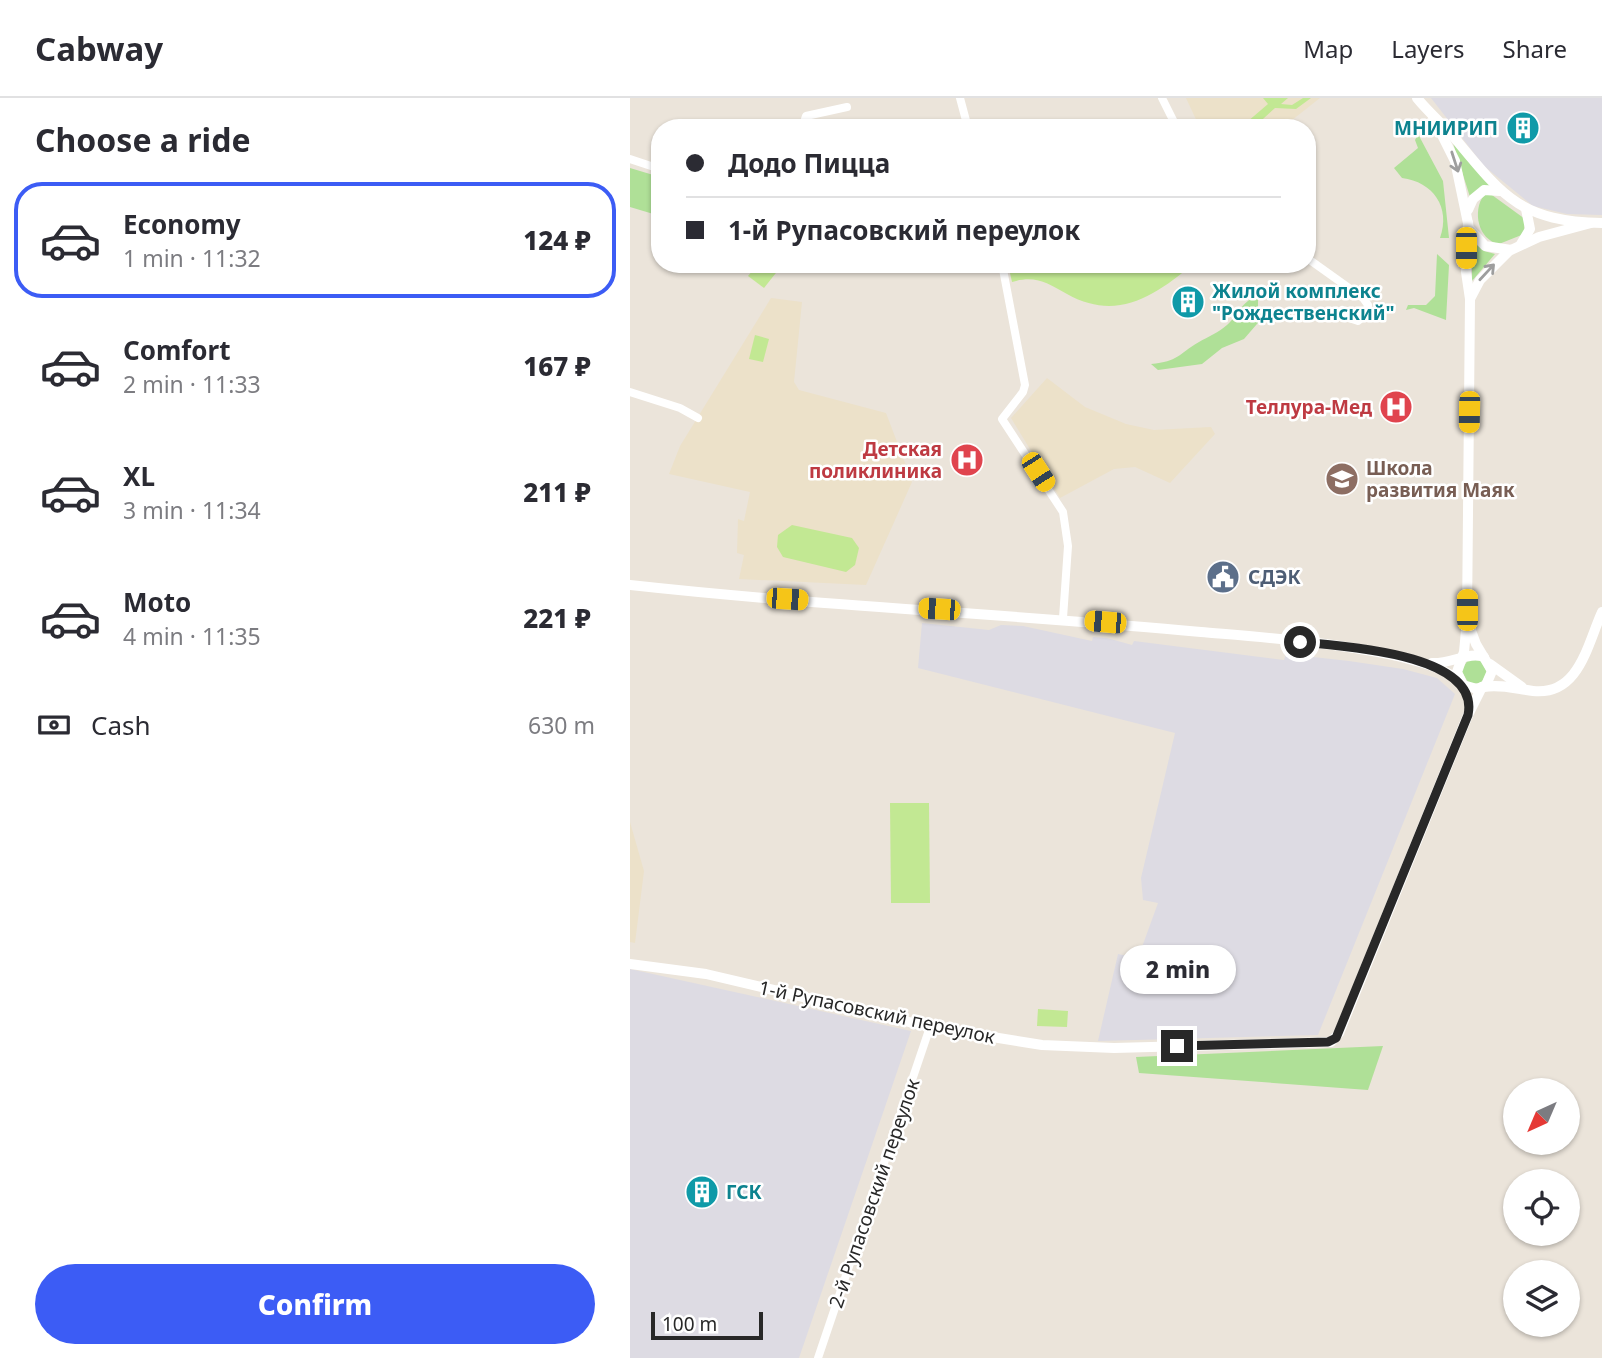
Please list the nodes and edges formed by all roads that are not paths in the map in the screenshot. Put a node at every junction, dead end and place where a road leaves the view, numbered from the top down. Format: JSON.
{"nodes":[{"id":1,"x":960,"y":98,"type":"edge"},
{"id":2,"x":1161,"y":98,"type":"edge"},
{"id":3,"x":1417,"y":98,"type":"edge"},
{"id":4,"x":846,"y":107,"type":"dead end"},
{"id":5,"x":1433,"y":117,"type":"junction"},
{"id":6,"x":805,"y":119,"type":"edge"},
{"id":7,"x":966,"y":119,"type":"edge"},
{"id":8,"x":1172,"y":119,"type":"edge"},
{"id":9,"x":630,"y":159,"type":"edge"},
{"id":10,"x":651,"y":166,"type":"edge"},
{"id":11,"x":1500,"y":191,"type":"junction"},
{"id":12,"x":1525,"y":209,"type":"junction"},
{"id":13,"x":1467,"y":217,"type":"junction"},
{"id":14,"x":1597,"y":223,"type":"edge"},
{"id":15,"x":1516,"y":247,"type":"junction"},
{"id":16,"x":1316,"y":264,"type":"edge"},
{"id":17,"x":1004,"y":273,"type":"edge"},
{"id":18,"x":1470,"y":299,"type":"junction"},
{"id":19,"x":1342,"y":310,"type":"dead end"},
{"id":20,"x":630,"y":392,"type":"edge"},
{"id":21,"x":698,"y":418,"type":"dead end"},
{"id":22,"x":630,"y":585,"type":"edge"},
{"id":23,"x":1602,"y":612,"type":"edge"},
{"id":24,"x":1063,"y":618,"type":"junction"},
{"id":25,"x":1467,"y":620,"type":"junction"},
{"id":26,"x":1462,"y":659,"type":"junction"},
{"id":27,"x":1487,"y":661,"type":"junction"},
{"id":28,"x":1422,"y":662,"type":"junction"},
{"id":29,"x":1462,"y":683,"type":"junction"},
{"id":30,"x":1483,"y":687,"type":"junction"},
{"id":31,"x":1527,"y":690,"type":"junction"},
{"id":32,"x":1468,"y":715,"type":"junction"},
{"id":33,"x":630,"y":964,"type":"edge"},
{"id":34,"x":930,"y":1027,"type":"junction"},
{"id":35,"x":818,"y":1358,"type":"edge"}],
"edges":[{"from":1,"to":7,"type":"street"},
{"from":2,"to":8,"type":"street"},
{"from":3,"to":5,"type":"street"},
{"from":4,"to":6,"type":"street"},
{"from":5,"to":11,"type":"street"},
{"from":5,"to":13,"type":"street","one_way":true},
{"from":9,"to":10,"type":"street"},
{"from":11,"to":12,"type":"street"},
{"from":11,"to":13,"type":"street"},
{"from":12,"to":14,"type":"street"},
{"from":12,"to":15,"type":"street"},
{"from":13,"to":15,"type":"street"},
{"from":13,"to":18,"type":"street"},
{"from":14,"to":15,"type":"street"},
{"from":18,"to":15,"type":"street","one_way":true},
{"from":16,"to":19,"type":"street"},
{"from":17,"to":24,"type":"street"},
{"from":18,"to":25,"type":"street"},
{"from":20,"to":21,"type":"street"},
{"from":22,"to":24,"type":"street"},
{"from":23,"to":31,"type":"street"},
{"from":24,"to":28,"type":"street"},
{"from":25,"to":26,"type":"street"},
{"from":25,"to":27,"type":"street"},
{"from":26,"to":27,"type":"street"},
{"from":26,"to":28,"type":"street"},
{"from":26,"to":29,"type":"street"},
{"from":27,"to":30,"type":"street"},
{"from":27,"to":31,"type":"street"},
{"from":28,"to":29,"type":"street"},
{"from":29,"to":30,"type":"street"},
{"from":29,"to":32,"type":"street"},
{"from":30,"to":31,"type":"street"},
{"from":30,"to":32,"type":"street"},
{"from":32,"to":34,"type":"street","name":"1-й Рупасовский переулок"},
{"from":33,"to":34,"type":"street","name":"1-й Рупасовский переулок"},
{"from":34,"to":35,"type":"street","name":"2-й Рупасовский переулок"}]}
